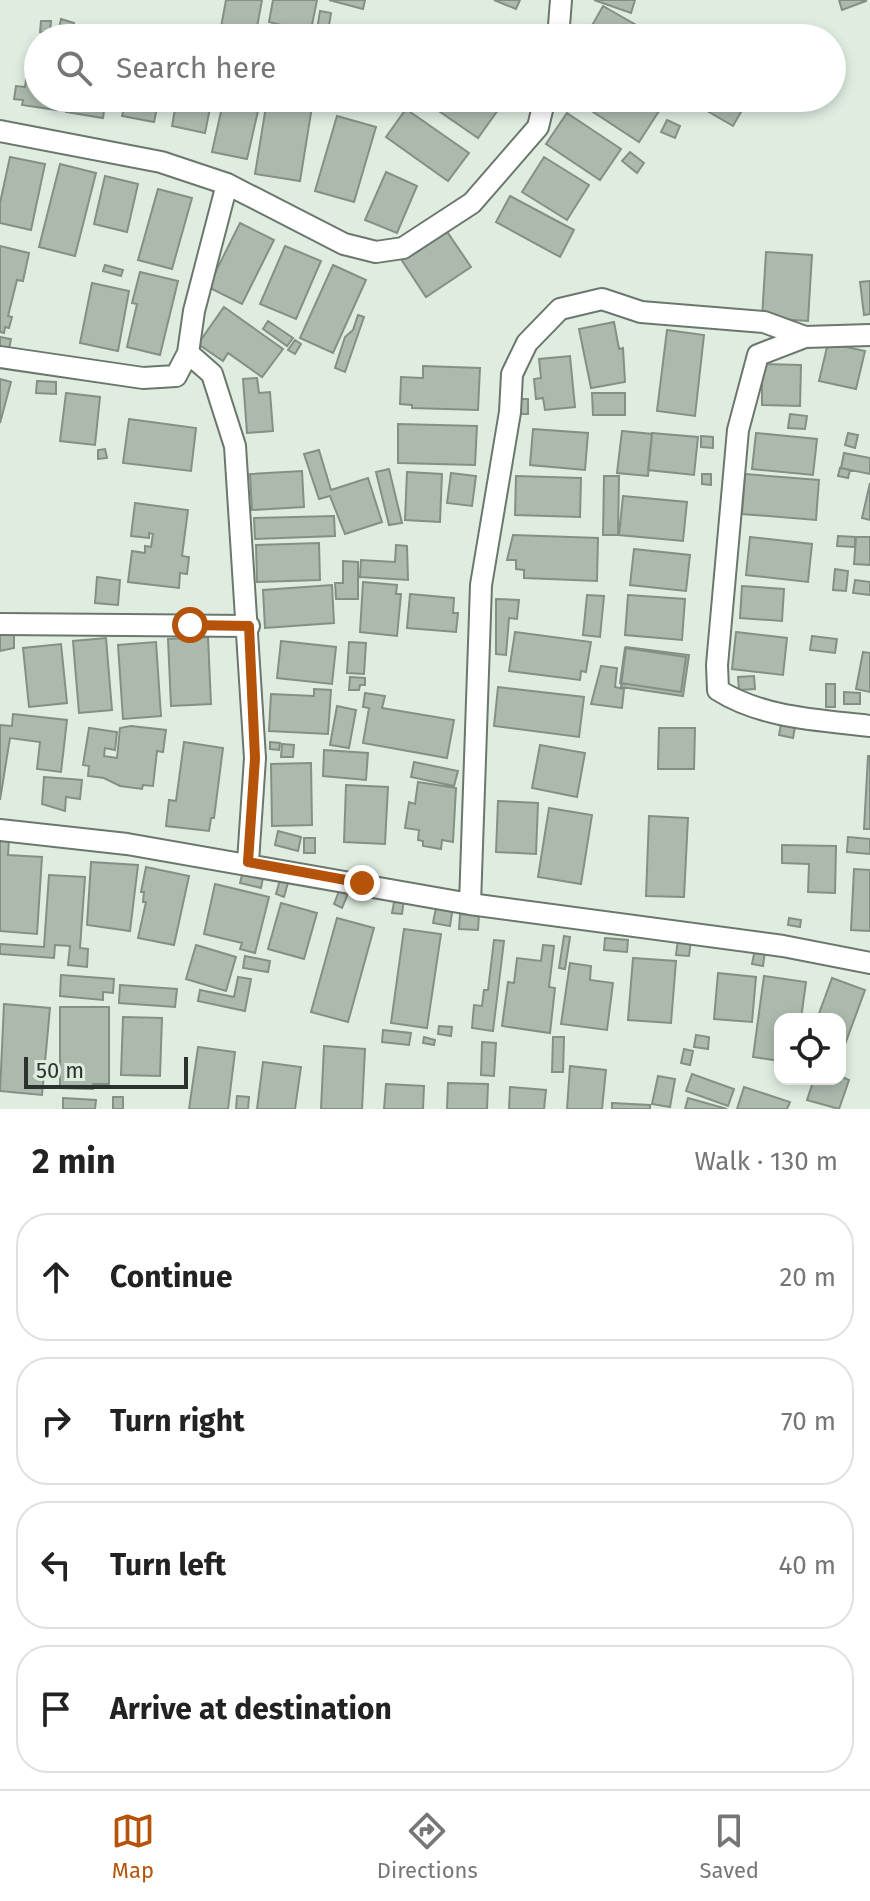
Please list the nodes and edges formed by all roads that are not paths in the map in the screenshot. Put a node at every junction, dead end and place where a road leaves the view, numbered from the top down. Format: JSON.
{"nodes":[{"id":1,"x":561,"y":0,"type":"edge"},
{"id":2,"x":559,"y":24,"type":"edge"},
{"id":3,"x":542,"y":112,"type":"edge"},
{"id":4,"x":0,"y":131,"type":"edge"},
{"id":5,"x":227,"y":184,"type":"junction"},
{"id":6,"x":870,"y":335,"type":"edge"},
{"id":7,"x":805,"y":337,"type":"junction"},
{"id":8,"x":188,"y":353,"type":"junction"},
{"id":9,"x":0,"y":357,"type":"edge"},
{"id":10,"x":0,"y":624,"type":"edge"},
{"id":11,"x":249,"y":626,"type":"junction"},
{"id":12,"x":870,"y":726,"type":"edge"},
{"id":13,"x":0,"y":830,"type":"edge"},
{"id":14,"x":248,"y":862,"type":"junction"},
{"id":15,"x":470,"y":904,"type":"junction"},
{"id":16,"x":870,"y":963,"type":"edge"}],
"edges":[{"from":1,"to":2,"type":"street"},
{"from":3,"to":5,"type":"street"},
{"from":4,"to":5,"type":"street"},
{"from":5,"to":8,"type":"street"},
{"from":6,"to":7,"type":"street"},
{"from":7,"to":12,"type":"street"},
{"from":7,"to":15,"type":"street"},
{"from":8,"to":9,"type":"street"},
{"from":8,"to":11,"type":"street"},
{"from":10,"to":11,"type":"street"},
{"from":11,"to":14,"type":"street"},
{"from":13,"to":14,"type":"street"},
{"from":14,"to":15,"type":"street"},
{"from":15,"to":16,"type":"street"}]}
